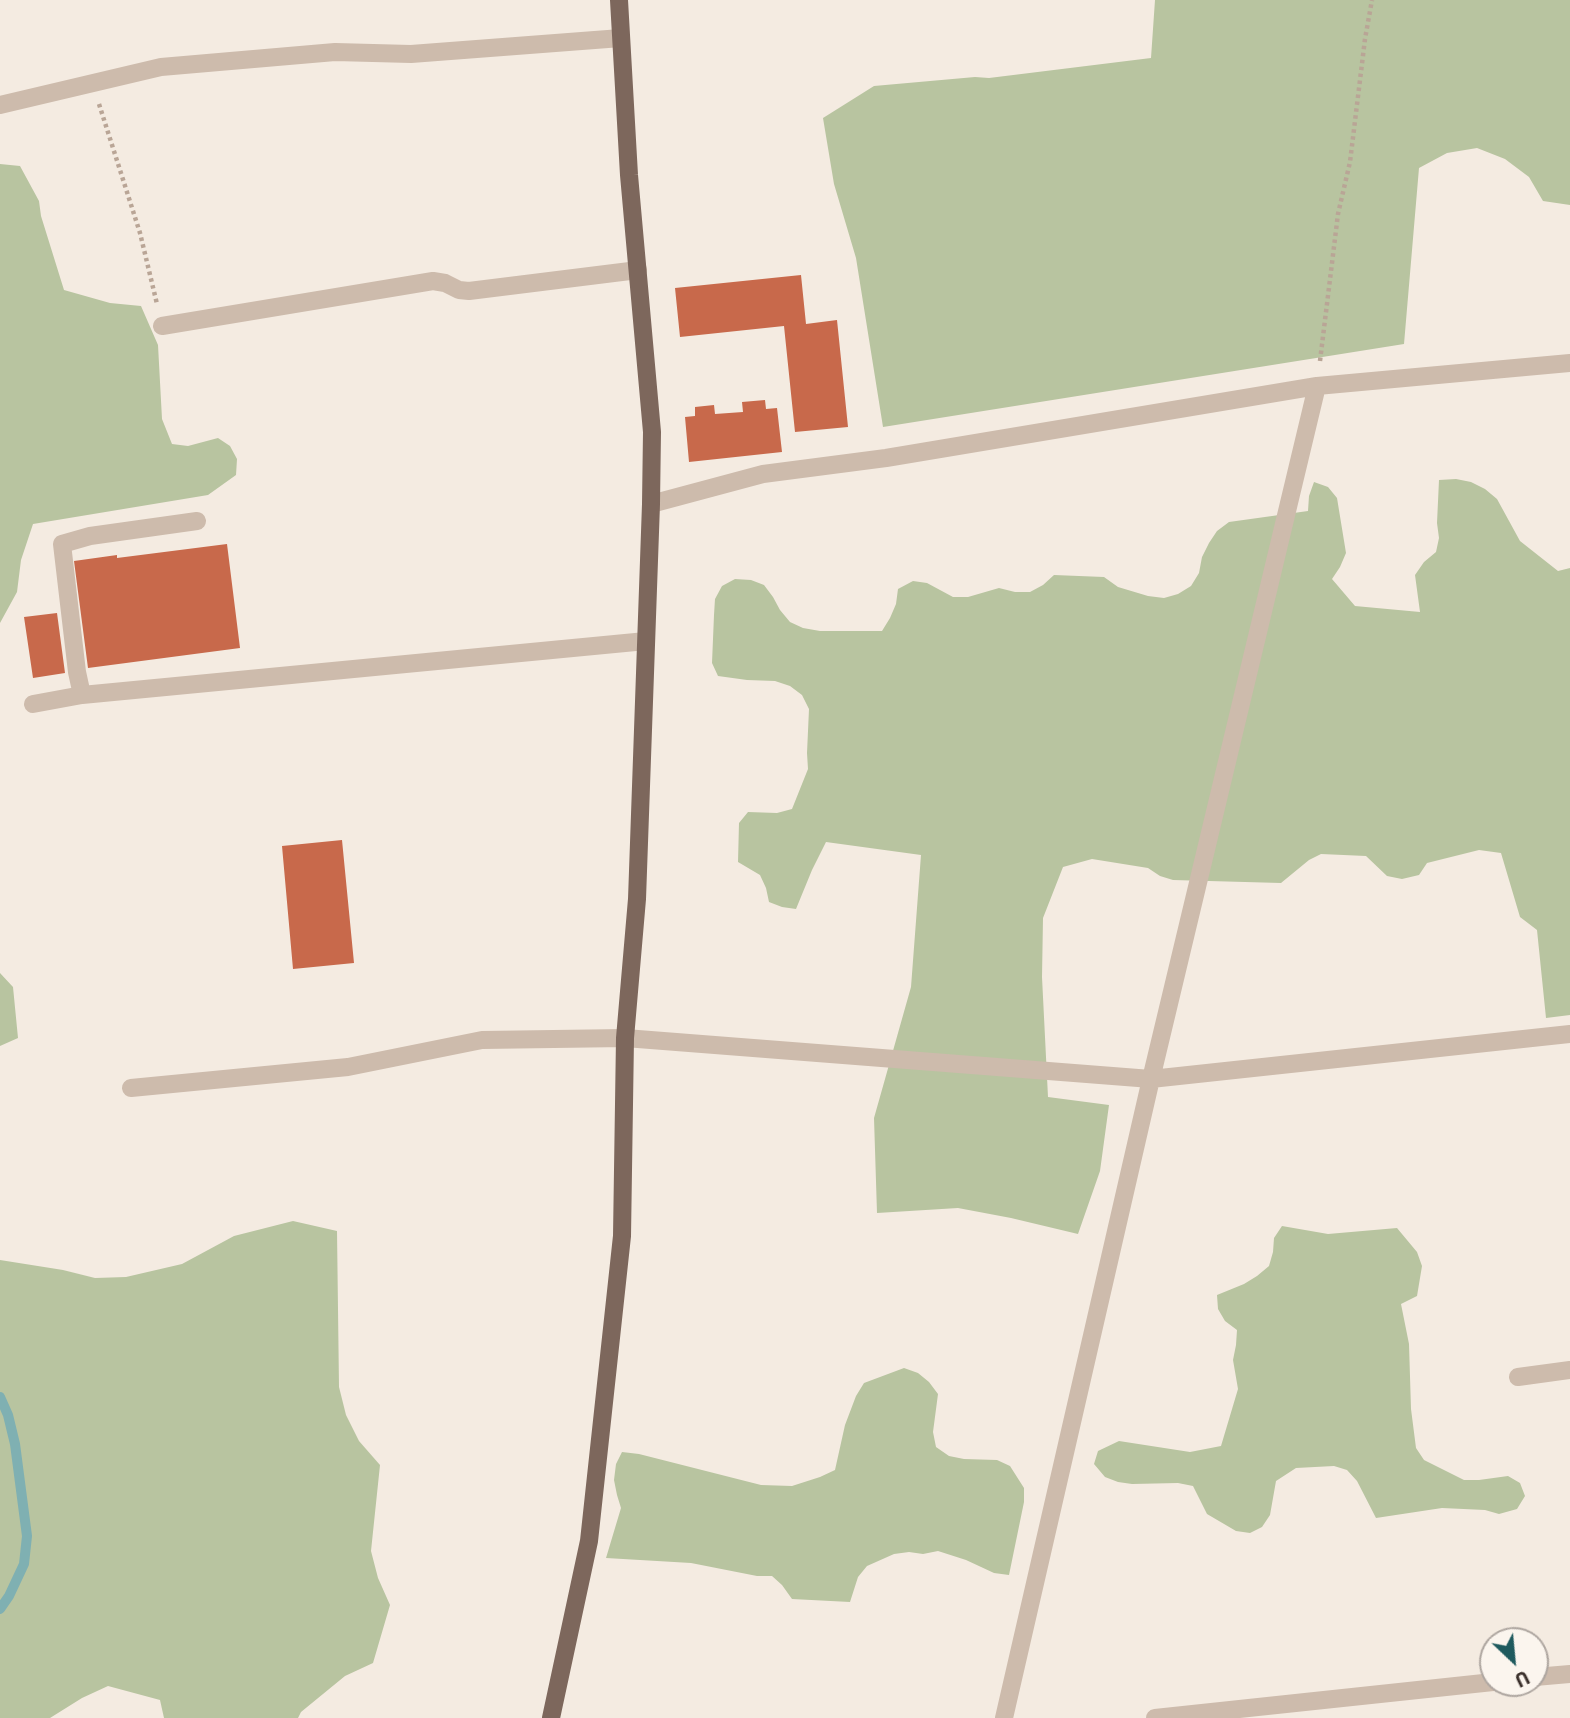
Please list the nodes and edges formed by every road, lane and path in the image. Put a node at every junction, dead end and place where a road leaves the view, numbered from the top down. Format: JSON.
{"nodes":[{"id":1,"x":619,"y":0,"type":"edge"},
{"id":2,"x":1372,"y":0,"type":"edge"},
{"id":3,"x":621,"y":37,"type":"junction"},
{"id":4,"x":92,"y":83,"type":"junction"},
{"id":5,"x":0,"y":105,"type":"edge"},
{"id":6,"x":638,"y":270,"type":"junction"},
{"id":7,"x":162,"y":326,"type":"joint"},
{"id":8,"x":1570,"y":363,"type":"edge"},
{"id":9,"x":1317,"y":386,"type":"junction"},
{"id":10,"x":651,"y":504,"type":"junction"},
{"id":11,"x":197,"y":521,"type":"dead end"},
{"id":12,"x":646,"y":641,"type":"junction"},
{"id":13,"x":82,"y":695,"type":"junction"},
{"id":14,"x":33,"y":704,"type":"dead end"},
{"id":15,"x":1570,"y":1034,"type":"edge"},
{"id":16,"x":625,"y":1038,"type":"junction"},
{"id":17,"x":1151,"y":1079,"type":"junction"},
{"id":18,"x":131,"y":1088,"type":"dead end"},
{"id":19,"x":1570,"y":1370,"type":"edge"},
{"id":20,"x":1518,"y":1377,"type":"dead end"},
{"id":21,"x":1570,"y":1674,"type":"edge"},
{"id":22,"x":1549,"y":1676,"type":"edge"},
{"id":23,"x":1479,"y":1683,"type":"edge"},
{"id":24,"x":551,"y":1718,"type":"edge"},
{"id":25,"x":1004,"y":1718,"type":"edge"},
{"id":26,"x":1155,"y":1718,"type":"edge"}],
"edges":[{"from":1,"to":3,"type":"main road"},
{"from":2,"to":9,"type":"path"},
{"from":3,"to":4,"type":"street"},
{"from":3,"to":6,"type":"main road"},
{"from":4,"to":5,"type":"street"},
{"from":4,"to":7,"type":"path"},
{"from":6,"to":7,"type":"street"},
{"from":6,"to":10,"type":"main road"},
{"from":8,"to":9,"type":"street"},
{"from":9,"to":10,"type":"street"},
{"from":9,"to":17,"type":"street"},
{"from":10,"to":12,"type":"main road"},
{"from":11,"to":13,"type":"street"},
{"from":12,"to":13,"type":"street"},
{"from":12,"to":16,"type":"main road"},
{"from":13,"to":14,"type":"street"},
{"from":15,"to":17,"type":"street"},
{"from":16,"to":17,"type":"street"},
{"from":16,"to":18,"type":"street"},
{"from":16,"to":24,"type":"main road"},
{"from":17,"to":25,"type":"street"},
{"from":19,"to":20,"type":"street"},
{"from":21,"to":22,"type":"street"},
{"from":23,"to":26,"type":"street"}]}
